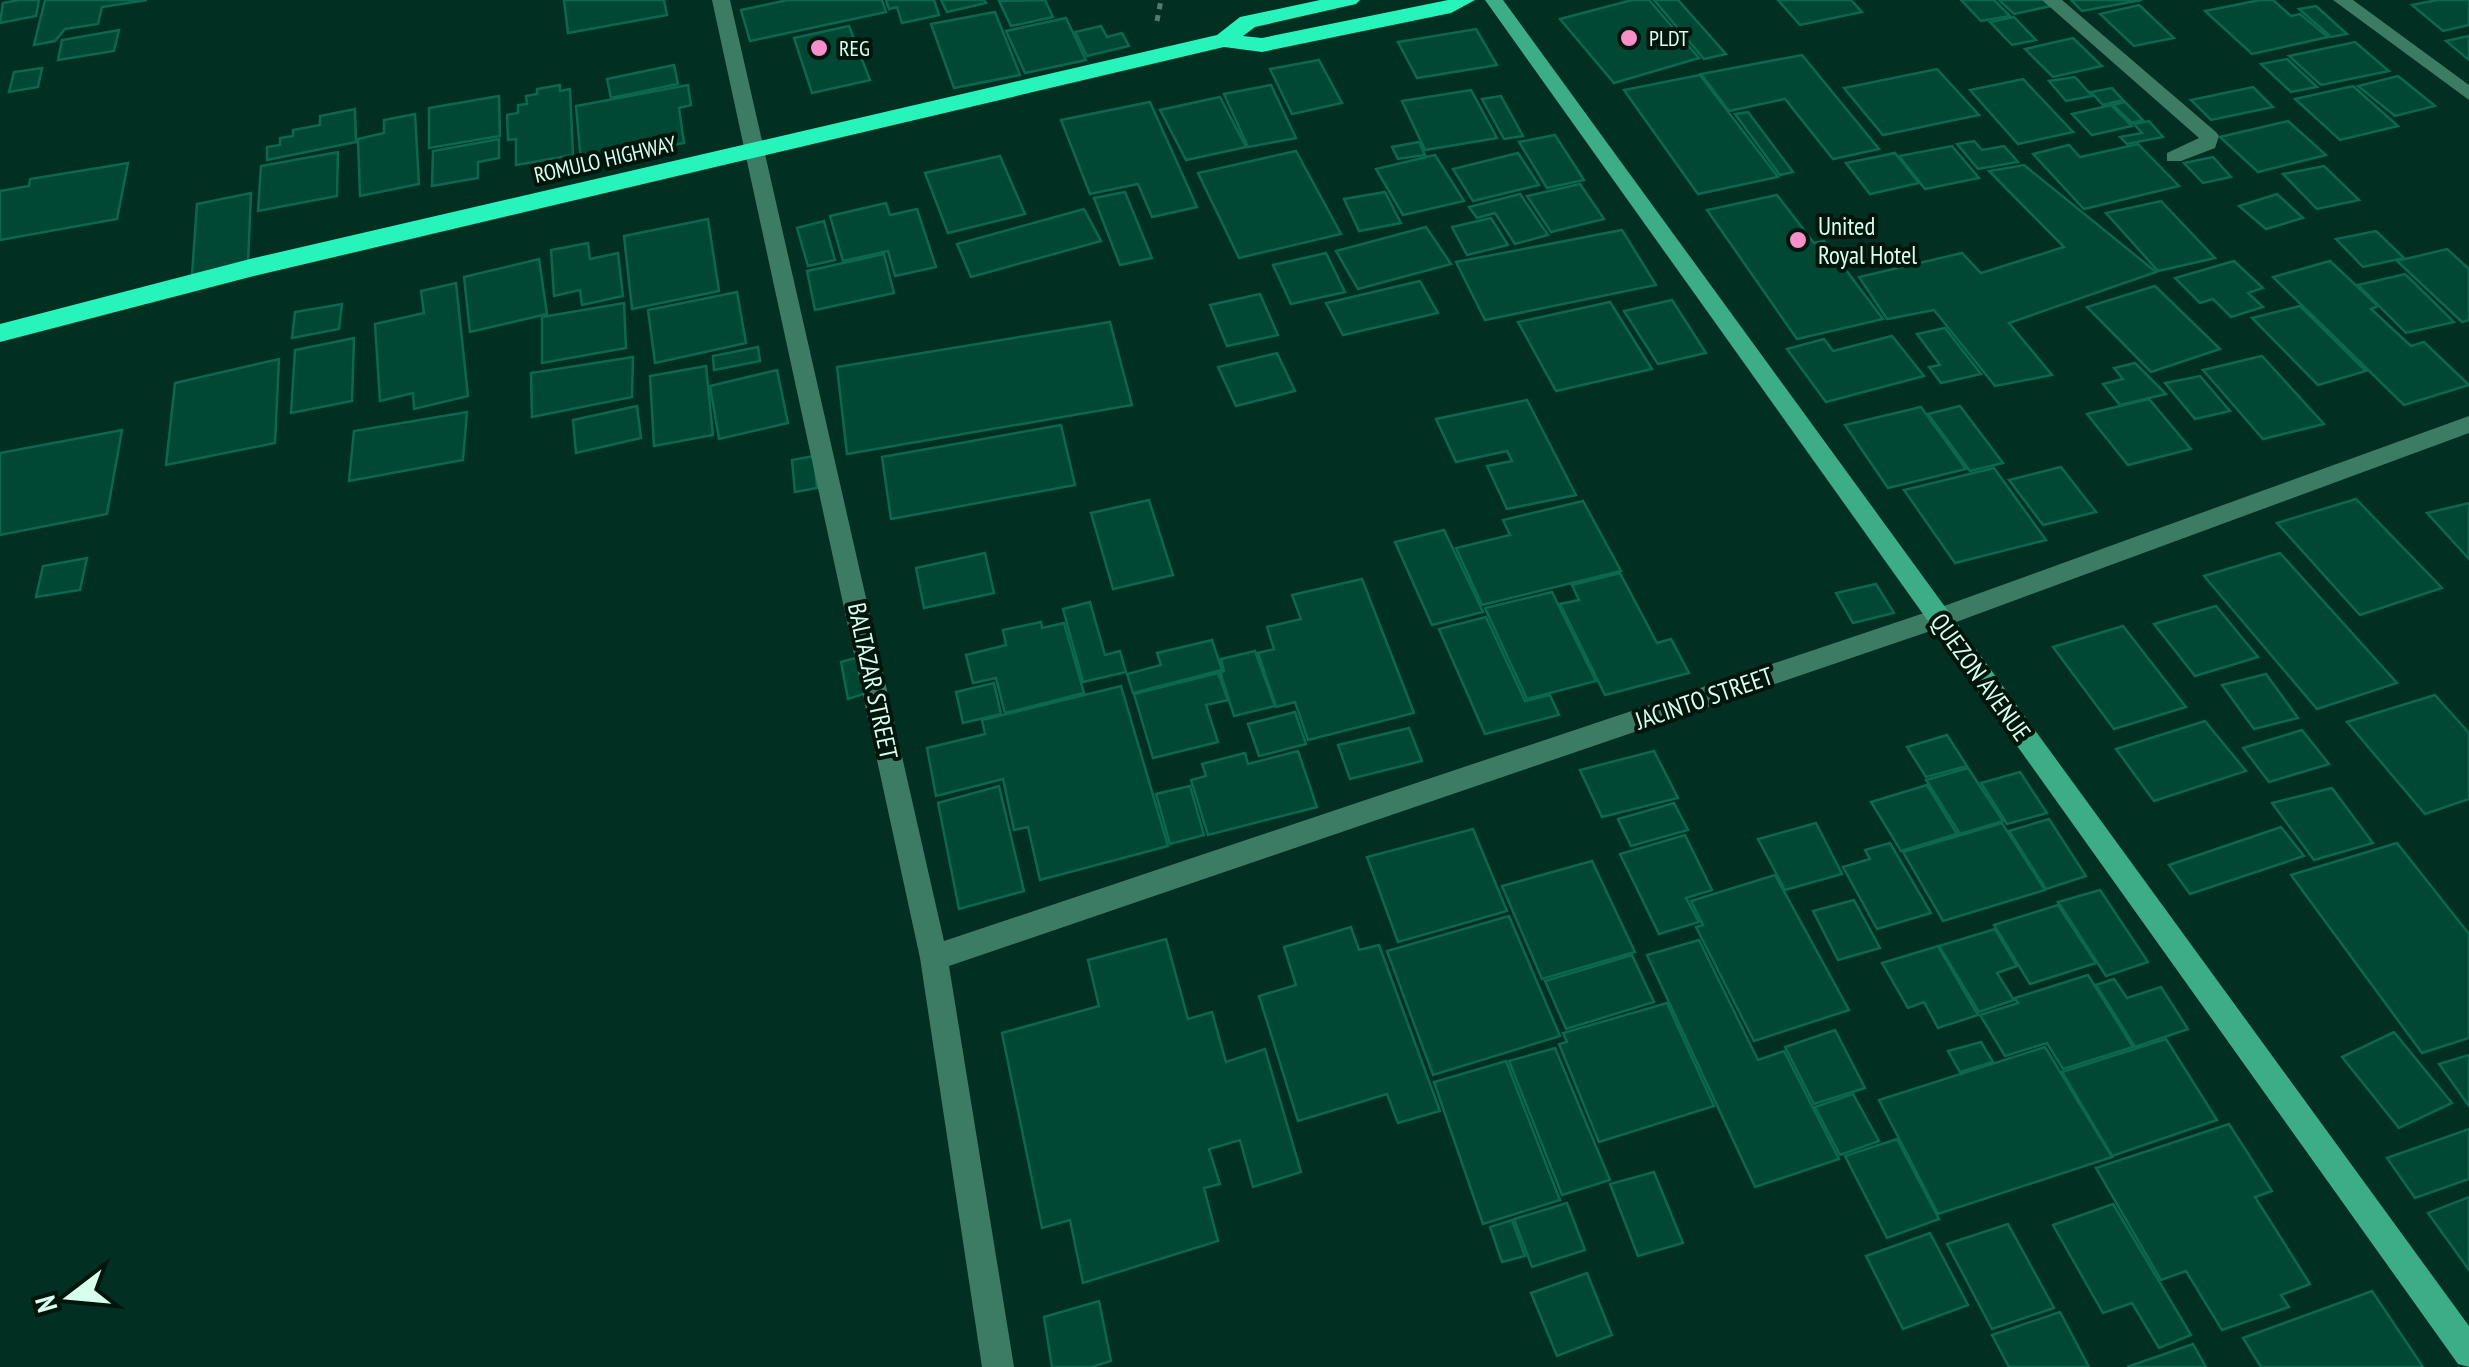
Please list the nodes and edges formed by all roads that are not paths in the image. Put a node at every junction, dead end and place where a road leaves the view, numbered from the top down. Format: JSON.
{"nodes":[{"id":1,"x":721,"y":0,"type":"edge"},
{"id":2,"x":1349,"y":0,"type":"edge"},
{"id":3,"x":1464,"y":0,"type":"edge"},
{"id":4,"x":1494,"y":0,"type":"edge"},
{"id":5,"x":2050,"y":0,"type":"edge"},
{"id":6,"x":2342,"y":0,"type":"edge"},
{"id":7,"x":1224,"y":40,"type":"junction"},
{"id":8,"x":2469,"y":94,"type":"edge"},
{"id":9,"x":756,"y":150,"type":"junction"},
{"id":10,"x":2174,"y":157,"type":"dead end"},
{"id":11,"x":0,"y":334,"type":"edge"},
{"id":12,"x":2469,"y":424,"type":"edge"},
{"id":13,"x":1939,"y":618,"type":"junction"},
{"id":14,"x":934,"y":958,"type":"junction"},
{"id":15,"x":2469,"y":1354,"type":"edge"},
{"id":16,"x":998,"y":1367,"type":"edge"}],
"edges":[{"from":1,"to":9,"type":"street","name":"BALTAZAR STREET"},
{"from":2,"to":7,"type":"highway","name":"ROMULO HIGHWAY"},
{"from":3,"to":7,"type":"highway","name":"ROMULO HIGHWAY"},
{"from":4,"to":13,"type":"street","name":"QUEZON AVENUE"},
{"from":5,"to":10,"type":"street"},
{"from":6,"to":8,"type":"street"},
{"from":7,"to":9,"type":"highway","name":"ROMULO HIGHWAY"},
{"from":9,"to":11,"type":"highway","name":"ROMULO HIGHWAY"},
{"from":9,"to":14,"type":"street","name":"BALTAZAR STREET"},
{"from":12,"to":13,"type":"street","name":"JACINTO STREET"},
{"from":13,"to":14,"type":"street","name":"JACINTO STREET"},
{"from":13,"to":15,"type":"street","name":"QUEZON AVENUE"},
{"from":14,"to":16,"type":"street","name":"BALTAZAR STREET"}]}
